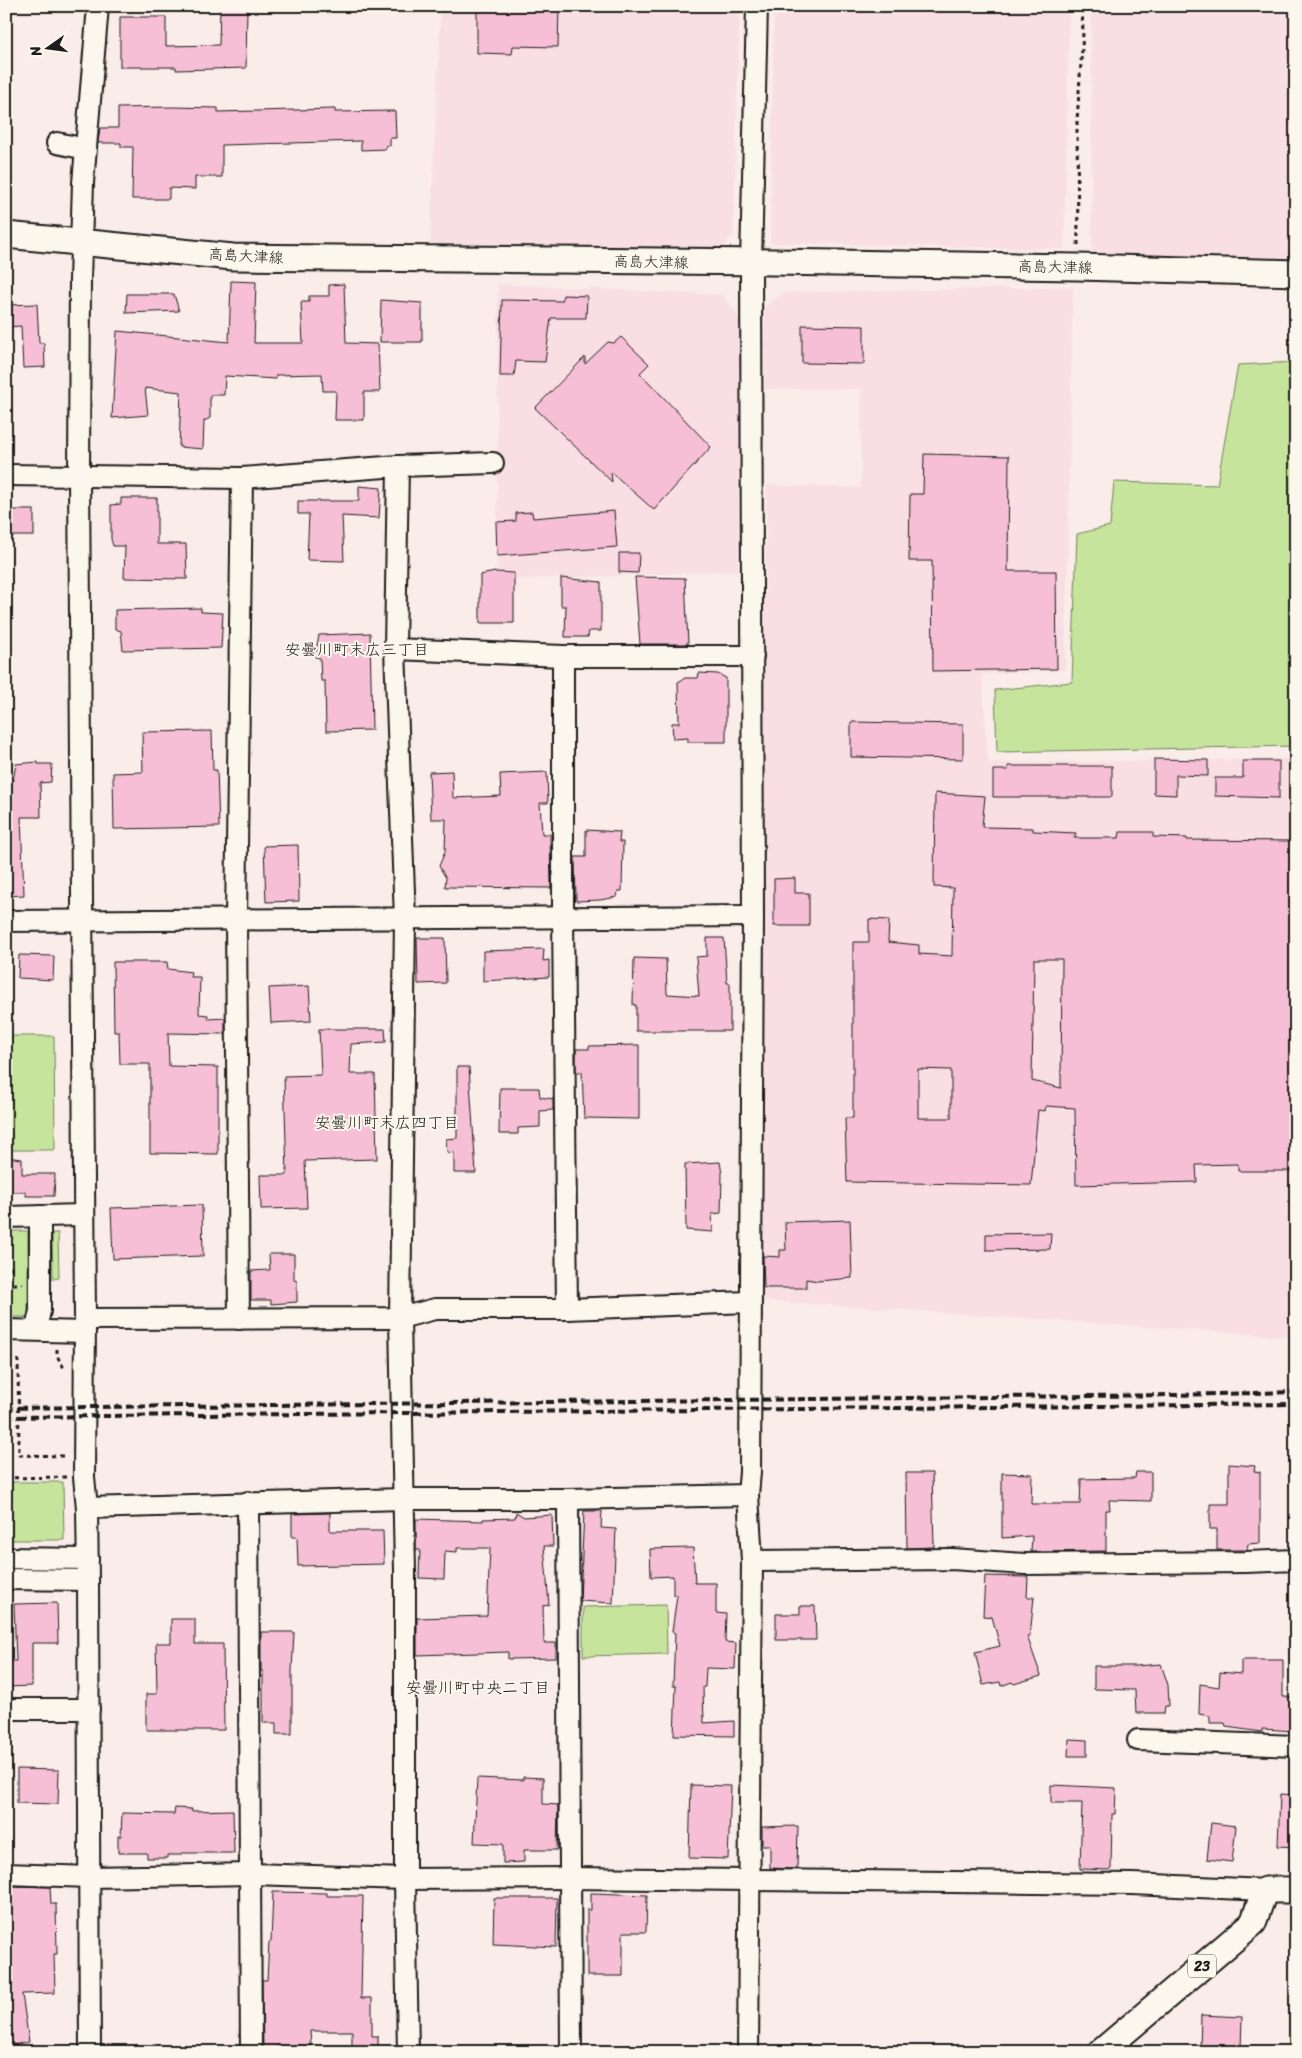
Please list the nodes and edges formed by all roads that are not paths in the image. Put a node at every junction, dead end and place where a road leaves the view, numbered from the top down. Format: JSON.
{"nodes":[{"id":1,"x":98,"y":6,"type":"edge"},
{"id":2,"x":757,"y":6,"type":"edge"},
{"id":3,"x":57,"y":143,"type":"dead end"},
{"id":4,"x":86,"y":149,"type":"junction"},
{"id":5,"x":6,"y":235,"type":"edge"},
{"id":6,"x":80,"y":241,"type":"junction"},
{"id":7,"x":751,"y":263,"type":"junction"},
{"id":8,"x":1296,"y":273,"type":"edge"},
{"id":9,"x":493,"y":463,"type":"dead end"},
{"id":10,"x":398,"y":466,"type":"junction"},
{"id":11,"x":6,"y":475,"type":"edge"},
{"id":12,"x":79,"y":475,"type":"junction"},
{"id":13,"x":242,"y":478,"type":"junction"},
{"id":14,"x":395,"y":649,"type":"junction"},
{"id":15,"x":563,"y":656,"type":"junction"},
{"id":16,"x":753,"y":656,"type":"junction"},
{"id":17,"x":563,"y":916,"type":"junction"},
{"id":18,"x":753,"y":916,"type":"junction"},
{"id":19,"x":405,"y":919,"type":"junction"},
{"id":20,"x":81,"y":920,"type":"junction"},
{"id":21,"x":236,"y":920,"type":"junction"},
{"id":22,"x":6,"y":921,"type":"edge"},
{"id":23,"x":83,"y":1215,"type":"junction"},
{"id":24,"x":40,"y":1216,"type":"junction"},
{"id":25,"x":6,"y":1217,"type":"edge"},
{"id":26,"x":749,"y":1302,"type":"junction"},
{"id":27,"x":567,"y":1309,"type":"junction"},
{"id":28,"x":400,"y":1318,"type":"junction"},
{"id":29,"x":239,"y":1319,"type":"junction"},
{"id":30,"x":85,"y":1326,"type":"junction"},
{"id":31,"x":6,"y":1330,"type":"edge"},
{"id":32,"x":36,"y":1330,"type":"junction"},
{"id":33,"x":748,"y":1495,"type":"junction"},
{"id":34,"x":402,"y":1499,"type":"junction"},
{"id":35,"x":568,"y":1499,"type":"junction"},
{"id":36,"x":248,"y":1502,"type":"junction"},
{"id":37,"x":87,"y":1508,"type":"junction"},
{"id":38,"x":6,"y":1558,"type":"edge"},
{"id":39,"x":88,"y":1559,"type":"junction"},
{"id":40,"x":1296,"y":1560,"type":"edge"},
{"id":41,"x":752,"y":1561,"type":"junction"},
{"id":42,"x":6,"y":1579,"type":"edge"},
{"id":43,"x":88,"y":1580,"type":"junction"},
{"id":44,"x":6,"y":1709,"type":"edge"},
{"id":45,"x":89,"y":1709,"type":"junction"},
{"id":46,"x":1138,"y":1740,"type":"dead end"},
{"id":47,"x":1296,"y":1746,"type":"edge"},
{"id":48,"x":6,"y":1874,"type":"edge"},
{"id":49,"x":252,"y":1874,"type":"junction"},
{"id":50,"x":90,"y":1877,"type":"junction"},
{"id":51,"x":570,"y":1878,"type":"junction"},
{"id":52,"x":405,"y":1879,"type":"junction"},
{"id":53,"x":751,"y":1881,"type":"junction"},
{"id":54,"x":1265,"y":1890,"type":"junction"},
{"id":55,"x":1296,"y":1890,"type":"edge"},
{"id":56,"x":90,"y":2052,"type":"edge"},
{"id":57,"x":252,"y":2052,"type":"edge"},
{"id":58,"x":408,"y":2052,"type":"edge"},
{"id":59,"x":571,"y":2052,"type":"edge"},
{"id":60,"x":748,"y":2052,"type":"edge"},
{"id":61,"x":1101,"y":2052,"type":"edge"}],
"edges":[{"from":1,"to":4,"type":"street"},
{"from":2,"to":7,"type":"street"},
{"from":3,"to":4,"type":"street"},
{"from":4,"to":6,"type":"street"},
{"from":5,"to":6,"type":"main road","name":"高島大津線"},
{"from":6,"to":7,"type":"main road","name":"高島大津線"},
{"from":6,"to":12,"type":"street"},
{"from":7,"to":8,"type":"main road","name":"高島大津線"},
{"from":7,"to":16,"type":"street"},
{"from":9,"to":10,"type":"street"},
{"from":10,"to":13,"type":"street"},
{"from":10,"to":14,"type":"street"},
{"from":11,"to":12,"type":"street"},
{"from":12,"to":13,"type":"street"},
{"from":12,"to":20,"type":"street"},
{"from":13,"to":21,"type":"street"},
{"from":14,"to":15,"type":"street"},
{"from":14,"to":19,"type":"street"},
{"from":15,"to":16,"type":"street"},
{"from":15,"to":17,"type":"street"},
{"from":16,"to":18,"type":"street"},
{"from":17,"to":18,"type":"street"},
{"from":17,"to":19,"type":"street"},
{"from":17,"to":27,"type":"street"},
{"from":18,"to":26,"type":"street"},
{"from":19,"to":21,"type":"street"},
{"from":19,"to":28,"type":"street"},
{"from":20,"to":21,"type":"street"},
{"from":20,"to":22,"type":"street"},
{"from":20,"to":23,"type":"street"},
{"from":21,"to":29,"type":"street"},
{"from":23,"to":24,"type":"street"},
{"from":23,"to":30,"type":"street"},
{"from":24,"to":25,"type":"street"},
{"from":24,"to":32,"type":"street"},
{"from":26,"to":27,"type":"street"},
{"from":26,"to":33,"type":"street"},
{"from":27,"to":28,"type":"street"},
{"from":28,"to":29,"type":"street"},
{"from":28,"to":34,"type":"street"},
{"from":29,"to":30,"type":"street"},
{"from":30,"to":32,"type":"street"},
{"from":30,"to":37,"type":"street"},
{"from":31,"to":32,"type":"street"},
{"from":33,"to":35,"type":"street"},
{"from":33,"to":41,"type":"street"},
{"from":34,"to":35,"type":"street"},
{"from":34,"to":36,"type":"street"},
{"from":34,"to":52,"type":"street"},
{"from":35,"to":51,"type":"street"},
{"from":36,"to":37,"type":"street"},
{"from":36,"to":49,"type":"street"},
{"from":37,"to":39,"type":"street"},
{"from":38,"to":39,"type":"street"},
{"from":39,"to":43,"type":"street"},
{"from":40,"to":41,"type":"street"},
{"from":41,"to":53,"type":"street"},
{"from":42,"to":43,"type":"street"},
{"from":43,"to":45,"type":"street"},
{"from":44,"to":45,"type":"street"},
{"from":45,"to":50,"type":"street"},
{"from":46,"to":47,"type":"street"},
{"from":48,"to":50,"type":"street"},
{"from":49,"to":50,"type":"street"},
{"from":49,"to":52,"type":"street"},
{"from":49,"to":57,"type":"street"},
{"from":50,"to":56,"type":"street"},
{"from":51,"to":52,"type":"street"},
{"from":51,"to":53,"type":"street"},
{"from":51,"to":59,"type":"street"},
{"from":52,"to":58,"type":"street"},
{"from":53,"to":54,"type":"street"},
{"from":53,"to":60,"type":"street"},
{"from":54,"to":55,"type":"main road"},
{"from":54,"to":61,"type":"main road","number":"23"}]}
